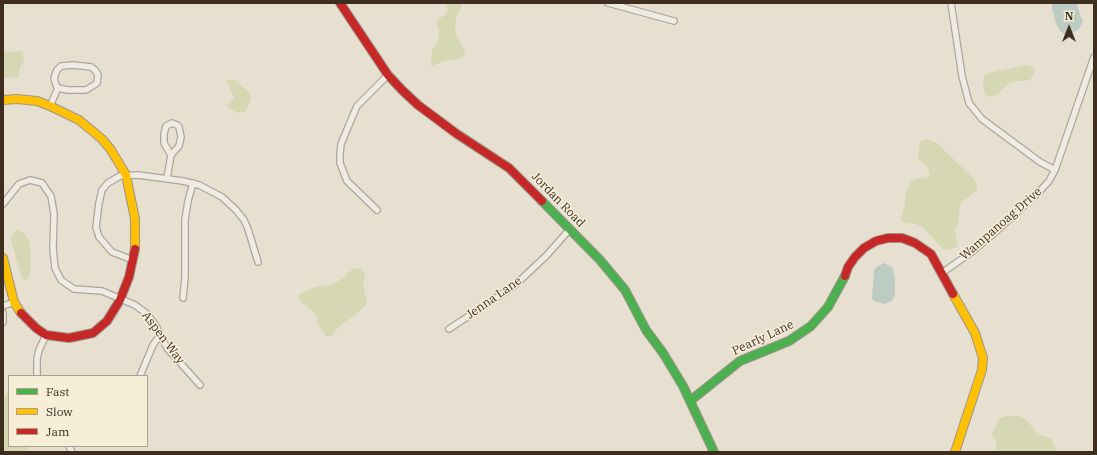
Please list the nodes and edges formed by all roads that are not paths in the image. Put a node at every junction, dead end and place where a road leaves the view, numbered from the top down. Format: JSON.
{"nodes":[{"id":1,"x":340,"y":3,"type":"edge"},
{"id":2,"x":608,"y":3,"type":"edge"},
{"id":3,"x":951,"y":3,"type":"edge"},
{"id":4,"x":674,"y":22,"type":"dead end"},
{"id":5,"x":1094,"y":57,"type":"edge"},
{"id":6,"x":388,"y":75,"type":"junction"},
{"id":7,"x":58,"y":88,"type":"junction"},
{"id":8,"x":3,"y":100,"type":"edge"},
{"id":9,"x":50,"y":106,"type":"junction"},
{"id":10,"x":171,"y":155,"type":"junction"},
{"id":11,"x":1055,"y":170,"type":"junction"},
{"id":12,"x":126,"y":175,"type":"junction"},
{"id":13,"x":167,"y":178,"type":"junction"},
{"id":14,"x":193,"y":183,"type":"junction"},
{"id":15,"x":3,"y":204,"type":"edge"},
{"id":16,"x":377,"y":210,"type":"dead end"},
{"id":17,"x":570,"y":229,"type":"junction"},
{"id":18,"x":3,"y":258,"type":"edge"},
{"id":19,"x":133,"y":260,"type":"junction"},
{"id":20,"x":258,"y":262,"type":"dead end"},
{"id":21,"x":942,"y":273,"type":"junction"},
{"id":22,"x":183,"y":298,"type":"dead end"},
{"id":23,"x":120,"y":300,"type":"junction"},
{"id":24,"x":14,"y":302,"type":"junction"},
{"id":25,"x":3,"y":306,"type":"edge"},
{"id":26,"x":3,"y":313,"type":"edge"},
{"id":27,"x":3,"y":322,"type":"edge"},
{"id":28,"x":449,"y":329,"type":"dead end"},
{"id":29,"x":46,"y":335,"type":"junction"},
{"id":30,"x":160,"y":335,"type":"junction"},
{"id":31,"x":37,"y":375,"type":"edge"},
{"id":32,"x":140,"y":375,"type":"edge"},
{"id":33,"x":200,"y":385,"type":"dead end"},
{"id":34,"x":690,"y":401,"type":"junction"},
{"id":35,"x":714,"y":452,"type":"edge"},
{"id":36,"x":955,"y":452,"type":"edge"}],
"edges":[{"from":1,"to":6,"type":"street","name":"Jordan Road"},
{"from":2,"to":4,"type":"street"},
{"from":3,"to":11,"type":"street"},
{"from":5,"to":11,"type":"street","name":"Wampanoag Drive"},
{"from":6,"to":16,"type":"street"},
{"from":6,"to":17,"type":"street","name":"Jordan Road"},
{"from":7,"to":7,"type":"street"},
{"from":7,"to":9,"type":"street"},
{"from":8,"to":9,"type":"street"},
{"from":9,"to":12,"type":"street"},
{"from":10,"to":10,"type":"street"},
{"from":10,"to":13,"type":"street"},
{"from":11,"to":21,"type":"street","name":"Wampanoag Drive"},
{"from":12,"to":13,"type":"street"},
{"from":12,"to":19,"type":"street"},
{"from":12,"to":19,"type":"street"},
{"from":13,"to":14,"type":"street"},
{"from":14,"to":20,"type":"street"},
{"from":14,"to":22,"type":"street"},
{"from":15,"to":23,"type":"street","name":"Aspen Way"},
{"from":17,"to":28,"type":"street","name":"Jenna Lane"},
{"from":17,"to":34,"type":"street","name":"Jordan Road"},
{"from":18,"to":24,"type":"street"},
{"from":19,"to":23,"type":"street"},
{"from":21,"to":34,"type":"street","name":"Pearly Lane"},
{"from":21,"to":36,"type":"street","name":"Pearly Lane"},
{"from":23,"to":29,"type":"street"},
{"from":23,"to":30,"type":"street","name":"Aspen Way"},
{"from":24,"to":25,"type":"street"},
{"from":24,"to":29,"type":"street"},
{"from":26,"to":27,"type":"street"},
{"from":29,"to":31,"type":"street"},
{"from":30,"to":32,"type":"street"},
{"from":30,"to":33,"type":"street","name":"Aspen Way"},
{"from":34,"to":35,"type":"street","name":"Jordan Road"}]}
